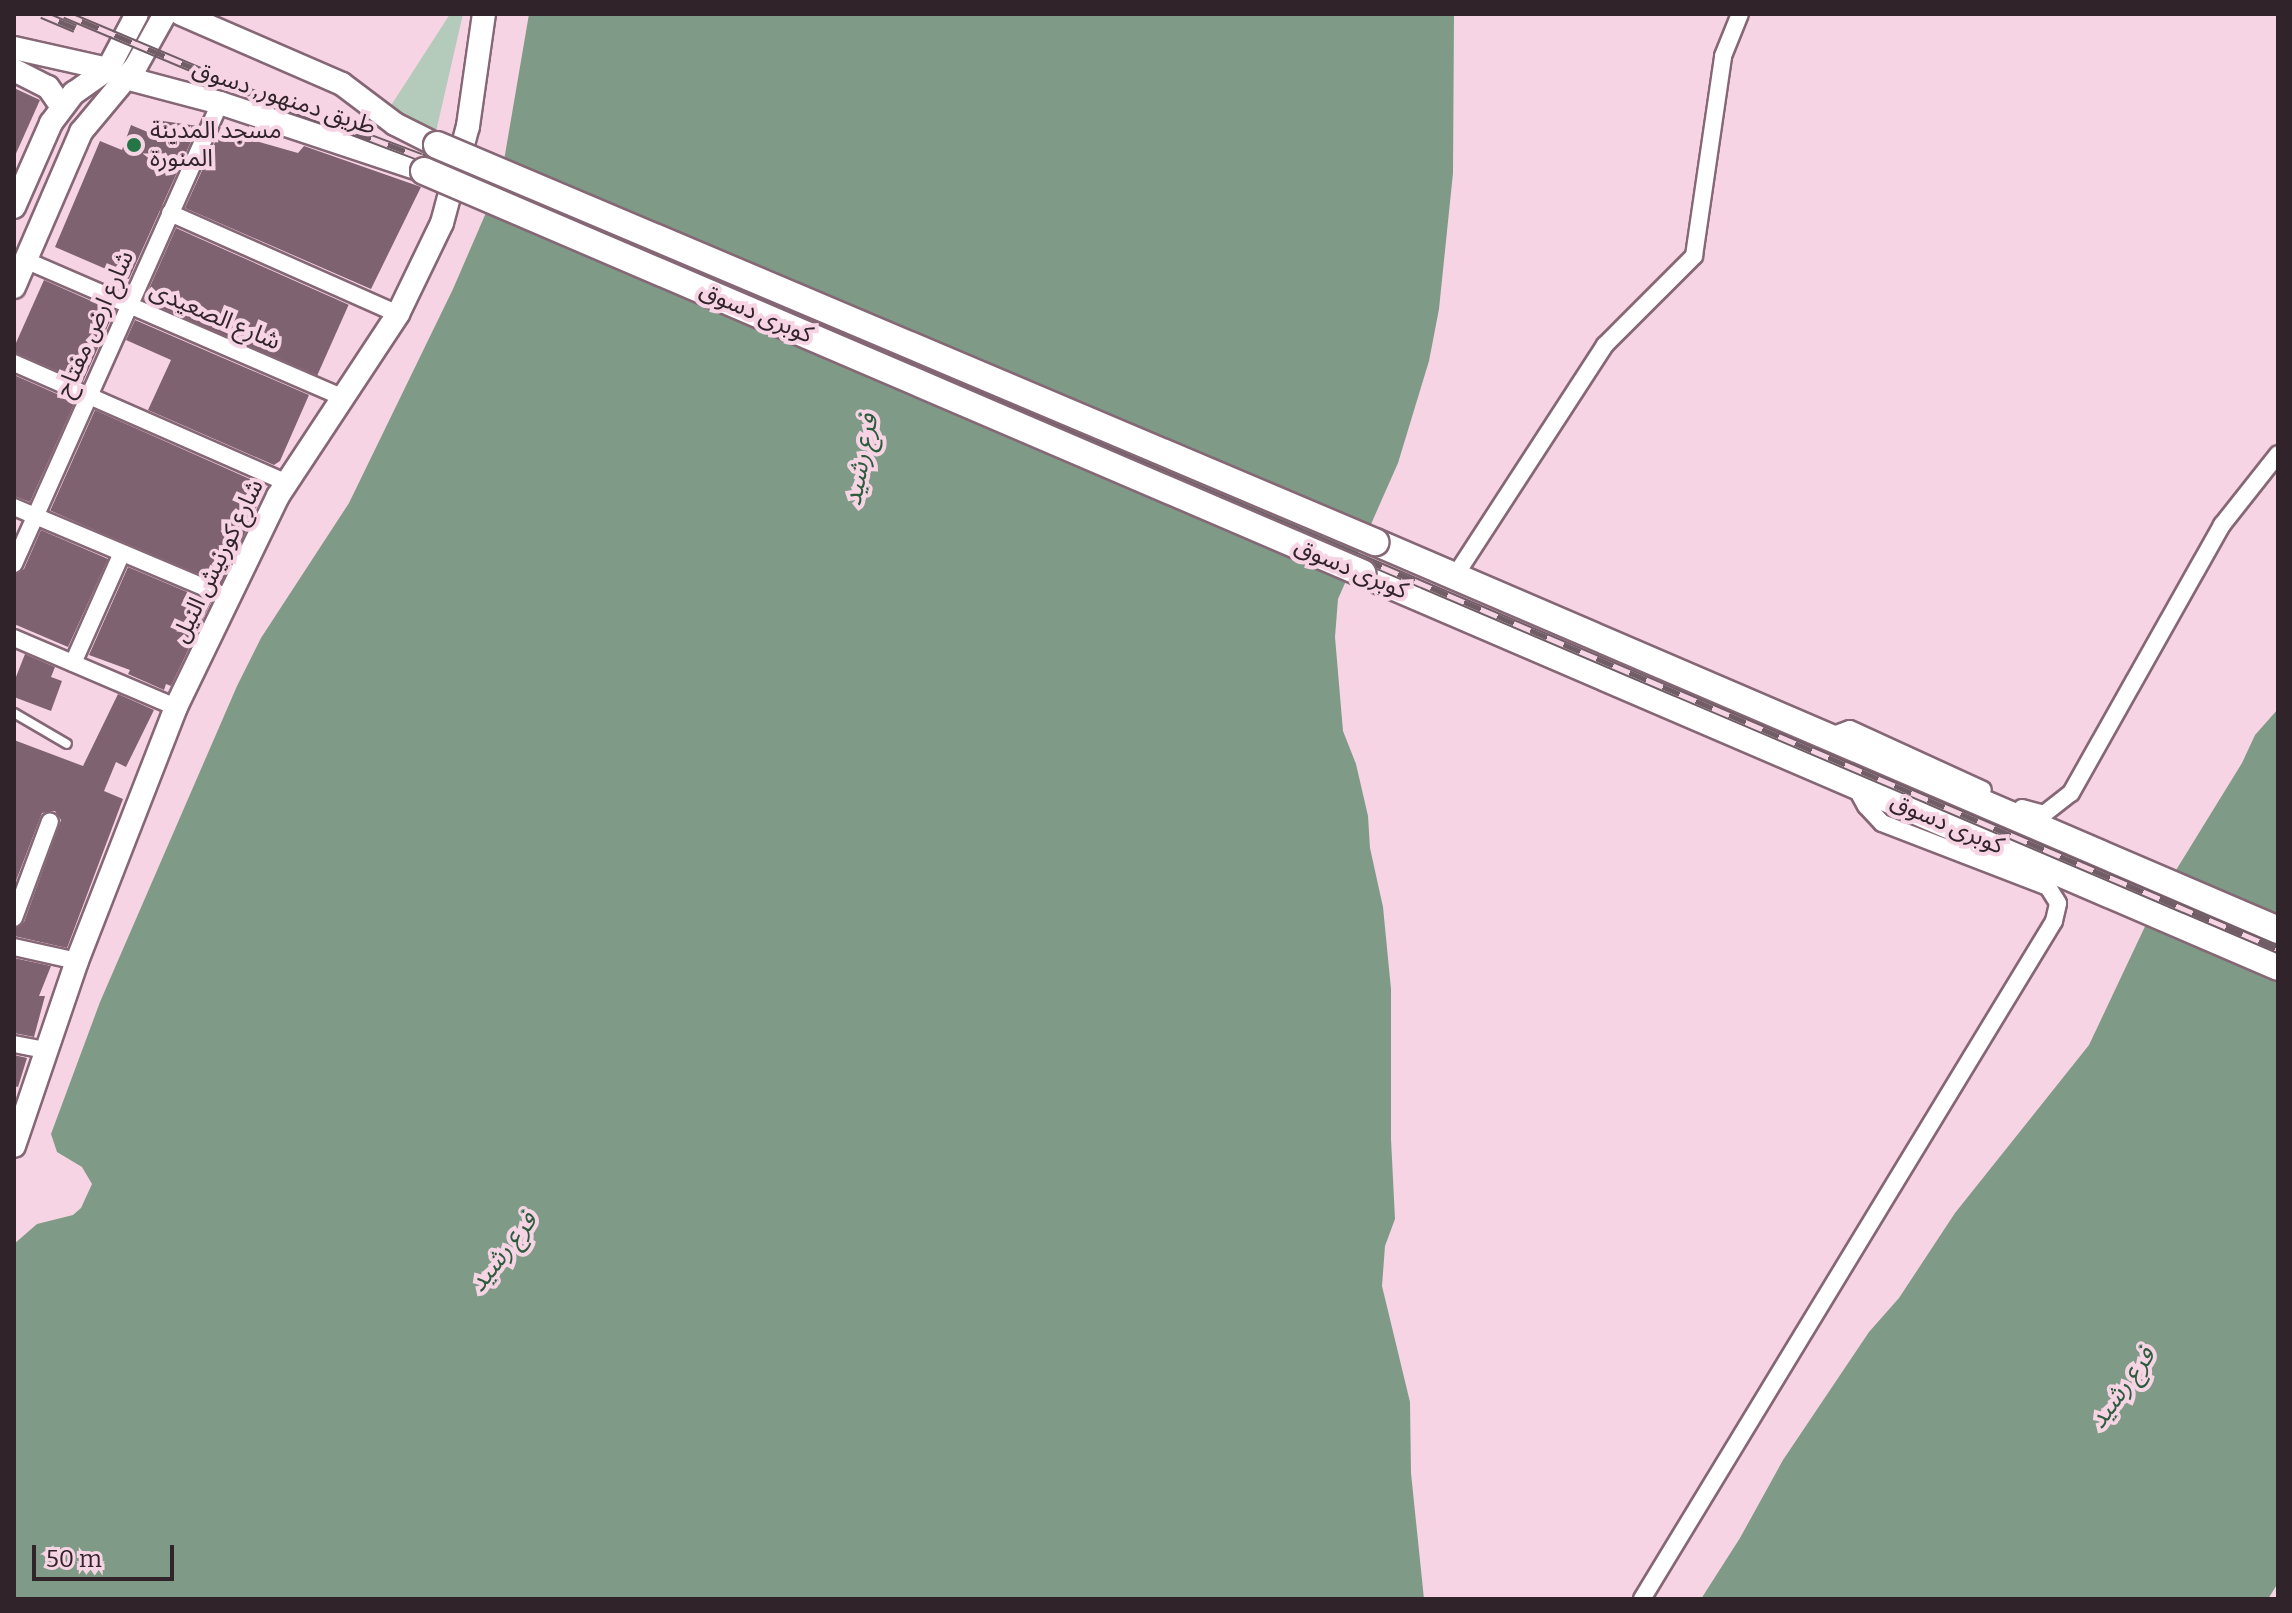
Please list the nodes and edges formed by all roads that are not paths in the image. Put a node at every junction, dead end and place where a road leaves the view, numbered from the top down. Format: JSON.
{"nodes":[{"id":1,"x":137,"y":14,"type":"edge"},
{"id":2,"x":165,"y":14,"type":"edge"},
{"id":3,"x":181,"y":14,"type":"edge"},
{"id":4,"x":484,"y":14,"type":"edge"},
{"id":5,"x":1740,"y":14,"type":"edge"},
{"id":6,"x":14,"y":48,"type":"edge"},
{"id":7,"x":14,"y":70,"type":"edge"},
{"id":8,"x":117,"y":73,"type":"junction"},
{"id":9,"x":220,"y":103,"type":"junction"},
{"id":10,"x":62,"y":107,"type":"junction"},
{"id":11,"x":437,"y":145,"type":"joint"},
{"id":12,"x":424,"y":171,"type":"joint"},
{"id":13,"x":14,"y":207,"type":"edge"},
{"id":14,"x":170,"y":213,"type":"junction"},
{"id":15,"x":25,"y":260,"type":"junction"},
{"id":16,"x":14,"y":287,"type":"edge"},
{"id":17,"x":130,"y":305,"type":"junction"},
{"id":18,"x":398,"y":314,"type":"junction"},
{"id":19,"x":14,"y":363,"type":"edge"},
{"id":20,"x":89,"y":396,"type":"junction"},
{"id":21,"x":342,"y":397,"type":"junction"},
{"id":22,"x":2278,"y":454,"type":"edge"},
{"id":23,"x":285,"y":482,"type":"junction"},
{"id":24,"x":14,"y":507,"type":"edge"},
{"id":25,"x":36,"y":516,"type":"junction"},
{"id":26,"x":122,"y":553,"type":"junction"},
{"id":27,"x":14,"y":564,"type":"edge"},
{"id":28,"x":1455,"y":576,"type":"junction"},
{"id":29,"x":229,"y":598,"type":"junction"},
{"id":30,"x":14,"y":638,"type":"edge"},
{"id":31,"x":73,"y":663,"type":"junction"},
{"id":32,"x":176,"y":707,"type":"junction"},
{"id":33,"x":14,"y":713,"type":"edge"},
{"id":34,"x":1828,"y":737,"type":"junction"},
{"id":35,"x":67,"y":744,"type":"dead end"},
{"id":36,"x":1853,"y":783,"type":"junction"},
{"id":37,"x":50,"y":821,"type":"dead end"},
{"id":38,"x":14,"y":918,"type":"edge"},
{"id":39,"x":2278,"y":930,"type":"edge"},
{"id":40,"x":14,"y":947,"type":"edge"},
{"id":41,"x":77,"y":961,"type":"junction"},
{"id":42,"x":2278,"y":967,"type":"edge"},
{"id":43,"x":14,"y":1044,"type":"edge"},
{"id":44,"x":45,"y":1050,"type":"junction"},
{"id":45,"x":14,"y":1146,"type":"edge"},
{"id":46,"x":1642,"y":1599,"type":"edge"}],
"edges":[{"from":1,"to":8,"type":"main road"},
{"from":2,"to":8,"type":"main road"},
{"from":3,"to":11,"type":"main road","name":"طريق دمنهور, دسوق"},
{"from":4,"to":18,"type":"main road","name":"شارع كورنيش النيل"},
{"from":5,"to":28,"type":"street"},
{"from":6,"to":8,"type":"main road","name":"طريق دمنهور, دسوق"},
{"from":7,"to":10,"type":"main road"},
{"from":8,"to":9,"type":"main road","name":"طريق دمنهور, دسوق"},
{"from":8,"to":10,"type":"main road"},
{"from":8,"to":15,"type":"main road"},
{"from":9,"to":12,"type":"main road","name":"طريق دمنهور, دسوق"},
{"from":9,"to":14,"type":"street","name":"شارع ارض مفتاح"},
{"from":10,"to":13,"type":"main road"},
{"from":11,"to":28,"type":"highway","name":"كوبرى دسوق","bridge":true},
{"from":12,"to":36,"type":"highway","name":"كوبرى دسوق","bridge":true},
{"from":14,"to":17,"type":"street","name":"شارع ارض مفتاح"},
{"from":14,"to":18,"type":"street"},
{"from":15,"to":16,"type":"main road"},
{"from":15,"to":17,"type":"street","name":"شارع الصعيدى"},
{"from":17,"to":20,"type":"street","name":"شارع ارض مفتاح"},
{"from":17,"to":21,"type":"street","name":"شارع الصعيدى"},
{"from":18,"to":21,"type":"main road","name":"شارع كورنيش النيل"},
{"from":19,"to":20,"type":"street"},
{"from":20,"to":23,"type":"street"},
{"from":20,"to":25,"type":"street","name":"شارع ارض مفتاح"},
{"from":21,"to":23,"type":"main road","name":"شارع كورنيش النيل"},
{"from":22,"to":34,"type":"street"},
{"from":23,"to":29,"type":"main road","name":"شارع كورنيش النيل"},
{"from":24,"to":25,"type":"street"},
{"from":25,"to":26,"type":"street"},
{"from":25,"to":27,"type":"street","name":"شارع ارض مفتاح"},
{"from":26,"to":29,"type":"street"},
{"from":26,"to":31,"type":"street"},
{"from":28,"to":34,"type":"highway","name":"كوبرى دسوق"},
{"from":29,"to":32,"type":"main road","name":"شارع كورنيش النيل"},
{"from":30,"to":31,"type":"street"},
{"from":31,"to":32,"type":"street"},
{"from":32,"to":41,"type":"main road","name":"شارع كورنيش النيل"},
{"from":33,"to":35,"type":"lane"},
{"from":34,"to":39,"type":"highway","name":"كوبرى دسوق"},
{"from":36,"to":42,"type":"highway","name":"كوبرى دسوق"},
{"from":36,"to":46,"type":"street"},
{"from":37,"to":38,"type":"street"},
{"from":40,"to":41,"type":"street"},
{"from":41,"to":44,"type":"main road","name":"شارع كورنيش النيل"},
{"from":43,"to":44,"type":"street"},
{"from":44,"to":45,"type":"main road","name":"شارع كورنيش النيل"}]}
